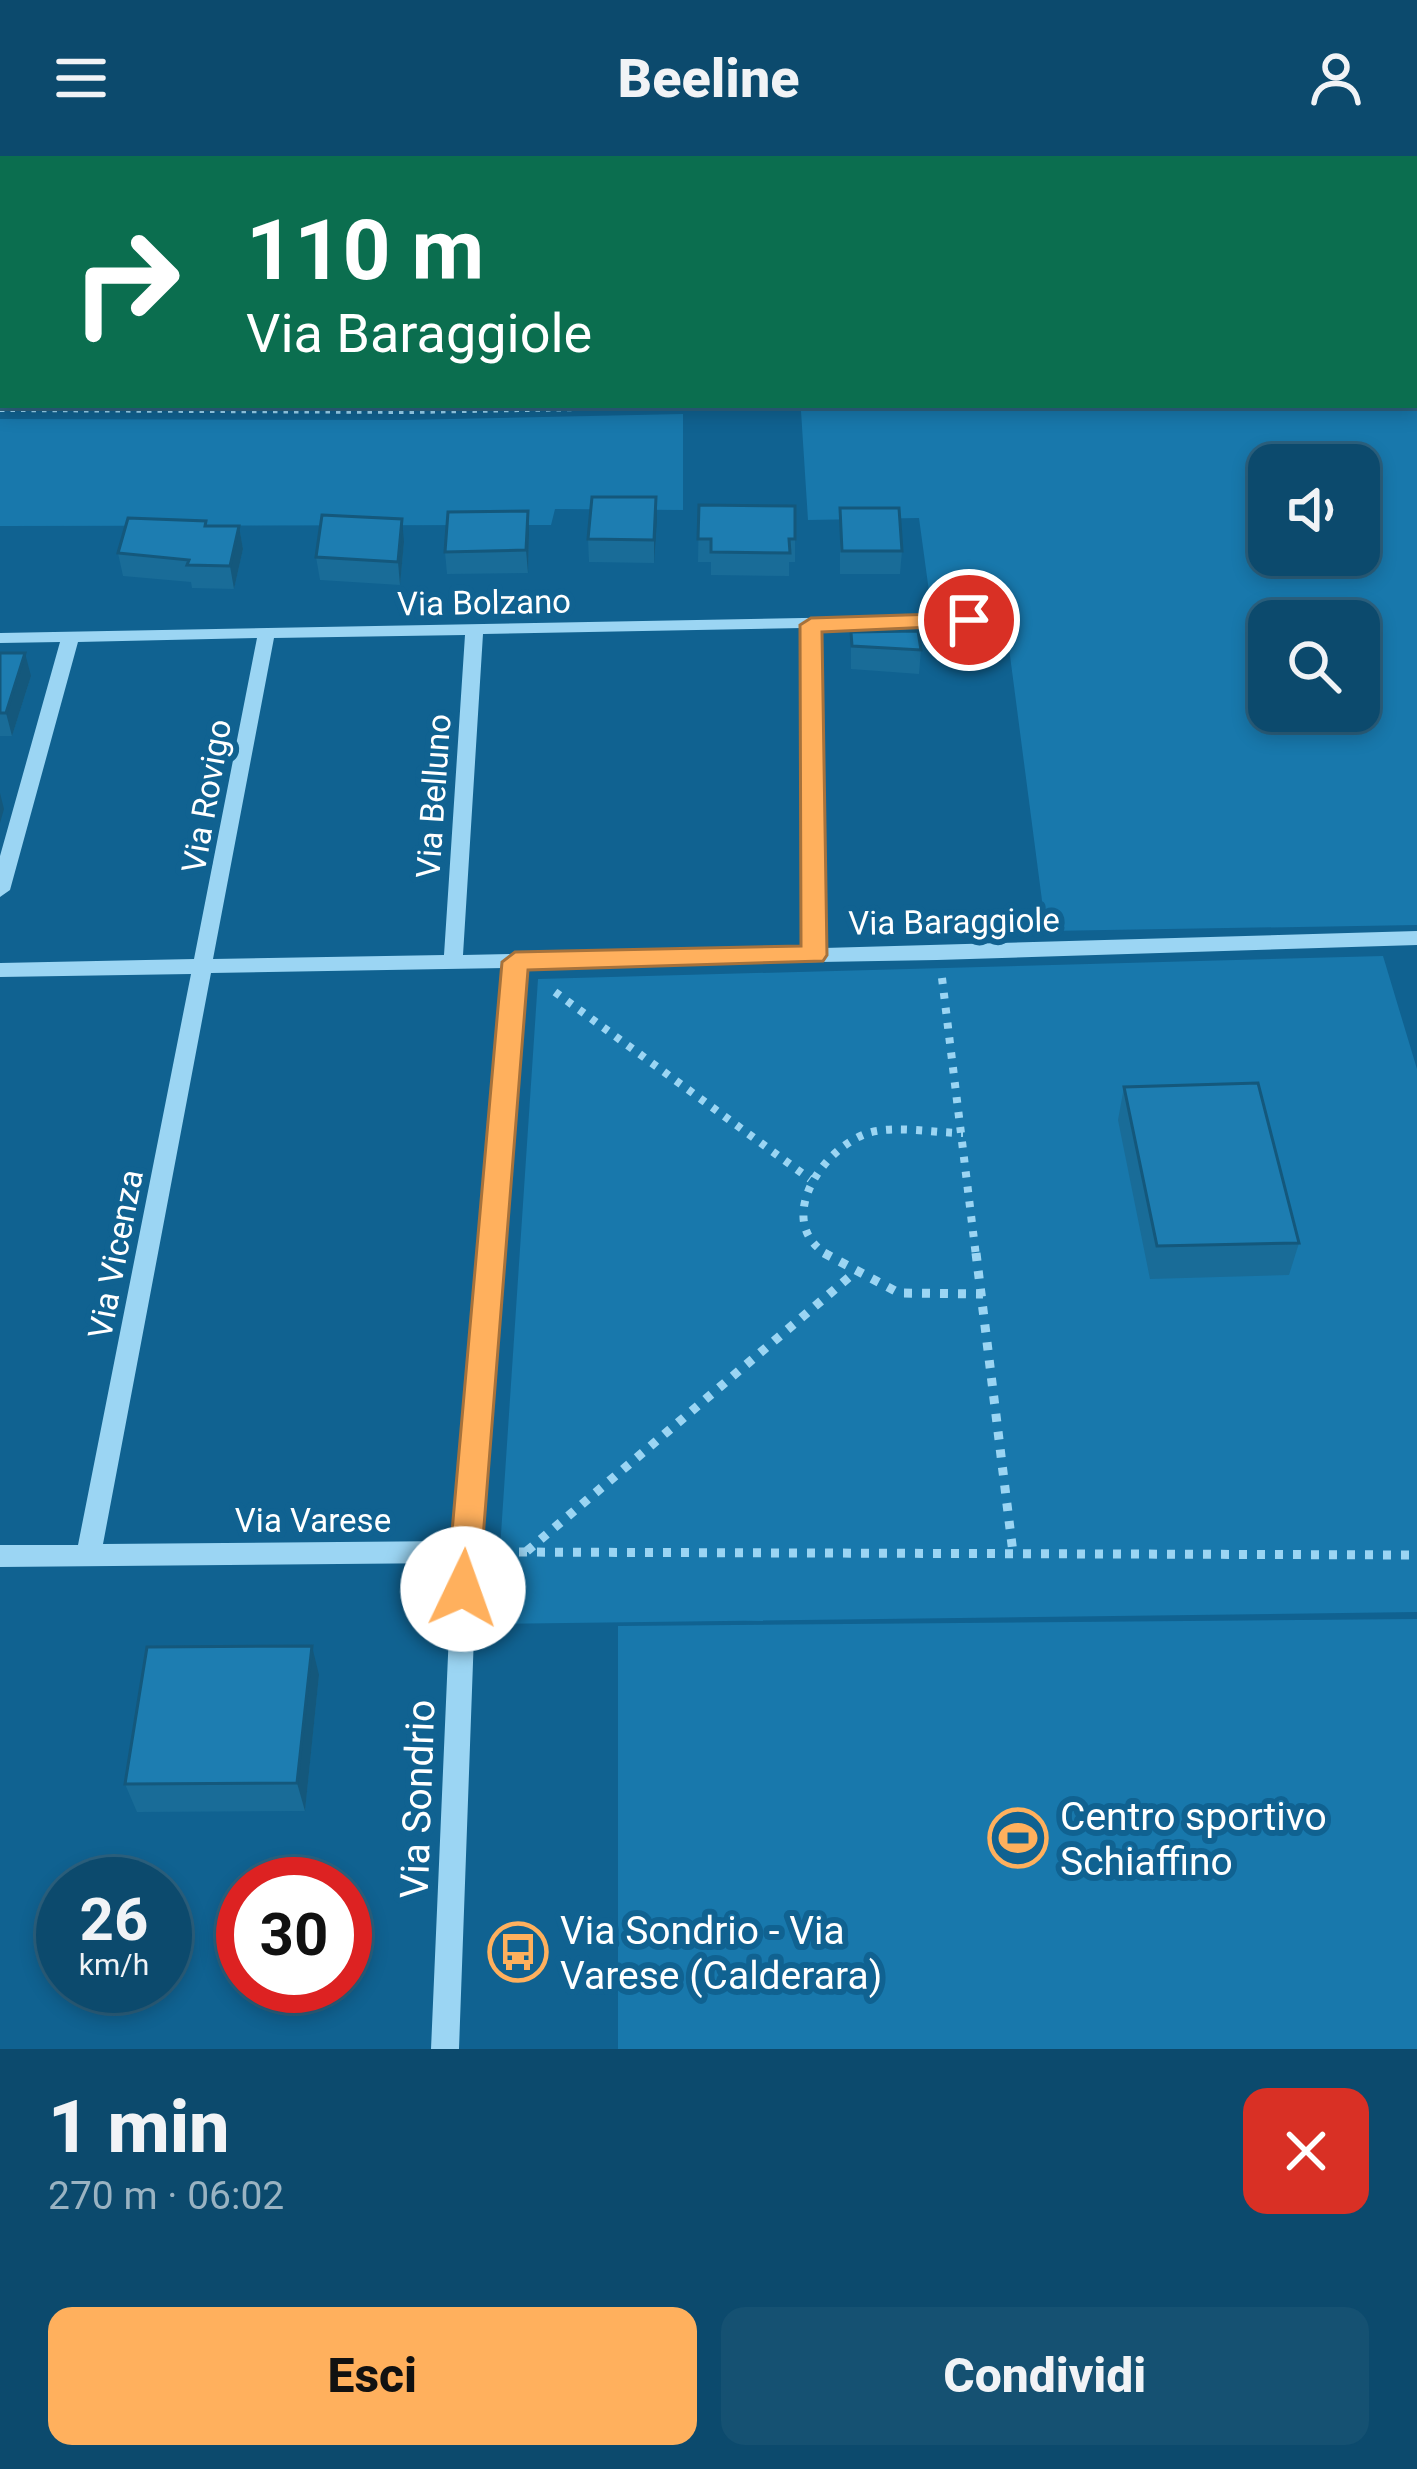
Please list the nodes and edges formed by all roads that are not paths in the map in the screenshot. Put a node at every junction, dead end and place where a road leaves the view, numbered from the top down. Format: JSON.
{"nodes":[{"id":1,"x":969,"y":620,"type":"dead end"},
{"id":2,"x":811,"y":625,"type":"junction"},
{"id":3,"x":474,"y":633,"type":"junction"},
{"id":4,"x":266,"y":635,"type":"junction"},
{"id":5,"x":0,"y":638,"type":"edge"},
{"id":6,"x":70,"y":638,"type":"junction"},
{"id":7,"x":0,"y":890,"type":"edge"},
{"id":8,"x":1411,"y":938,"type":"edge"},
{"id":9,"x":814,"y":955,"type":"junction"},
{"id":10,"x":515,"y":962,"type":"junction"},
{"id":11,"x":453,"y":963,"type":"junction"},
{"id":12,"x":206,"y":967,"type":"junction"},
{"id":13,"x":0,"y":970,"type":"edge"},
{"id":14,"x":464,"y":1552,"type":"junction"},
{"id":15,"x":89,"y":1553,"type":"junction"},
{"id":16,"x":0,"y":1556,"type":"edge"},
{"id":17,"x":446,"y":2049,"type":"edge"}],
"edges":[{"from":1,"to":2,"type":"street","name":"Via Bolzano"},
{"from":2,"to":3,"type":"street","name":"Via Bolzano"},
{"from":2,"to":9,"type":"street"},
{"from":3,"to":4,"type":"street","name":"Via Bolzano"},
{"from":3,"to":11,"type":"street","name":"Via Belluno"},
{"from":4,"to":6,"type":"street","name":"Via Bolzano"},
{"from":4,"to":12,"type":"street","name":"Via Rovigo"},
{"from":5,"to":6,"type":"street","name":"Via Bolzano"},
{"from":6,"to":7,"type":"street"},
{"from":8,"to":9,"type":"street","name":"Via Baraggiole"},
{"from":9,"to":10,"type":"street","name":"Via Baraggiole"},
{"from":10,"to":11,"type":"street","name":"Via Baraggiole"},
{"from":10,"to":14,"type":"street"},
{"from":11,"to":12,"type":"street","name":"Via Baraggiole"},
{"from":12,"to":13,"type":"street","name":"Via Baraggiole"},
{"from":12,"to":15,"type":"street","name":"Via Vicenza"},
{"from":14,"to":15,"type":"street","name":"Via Varese"},
{"from":14,"to":17,"type":"street","name":"Via Sondrio"},
{"from":15,"to":16,"type":"street","name":"Via Varese"}]}
